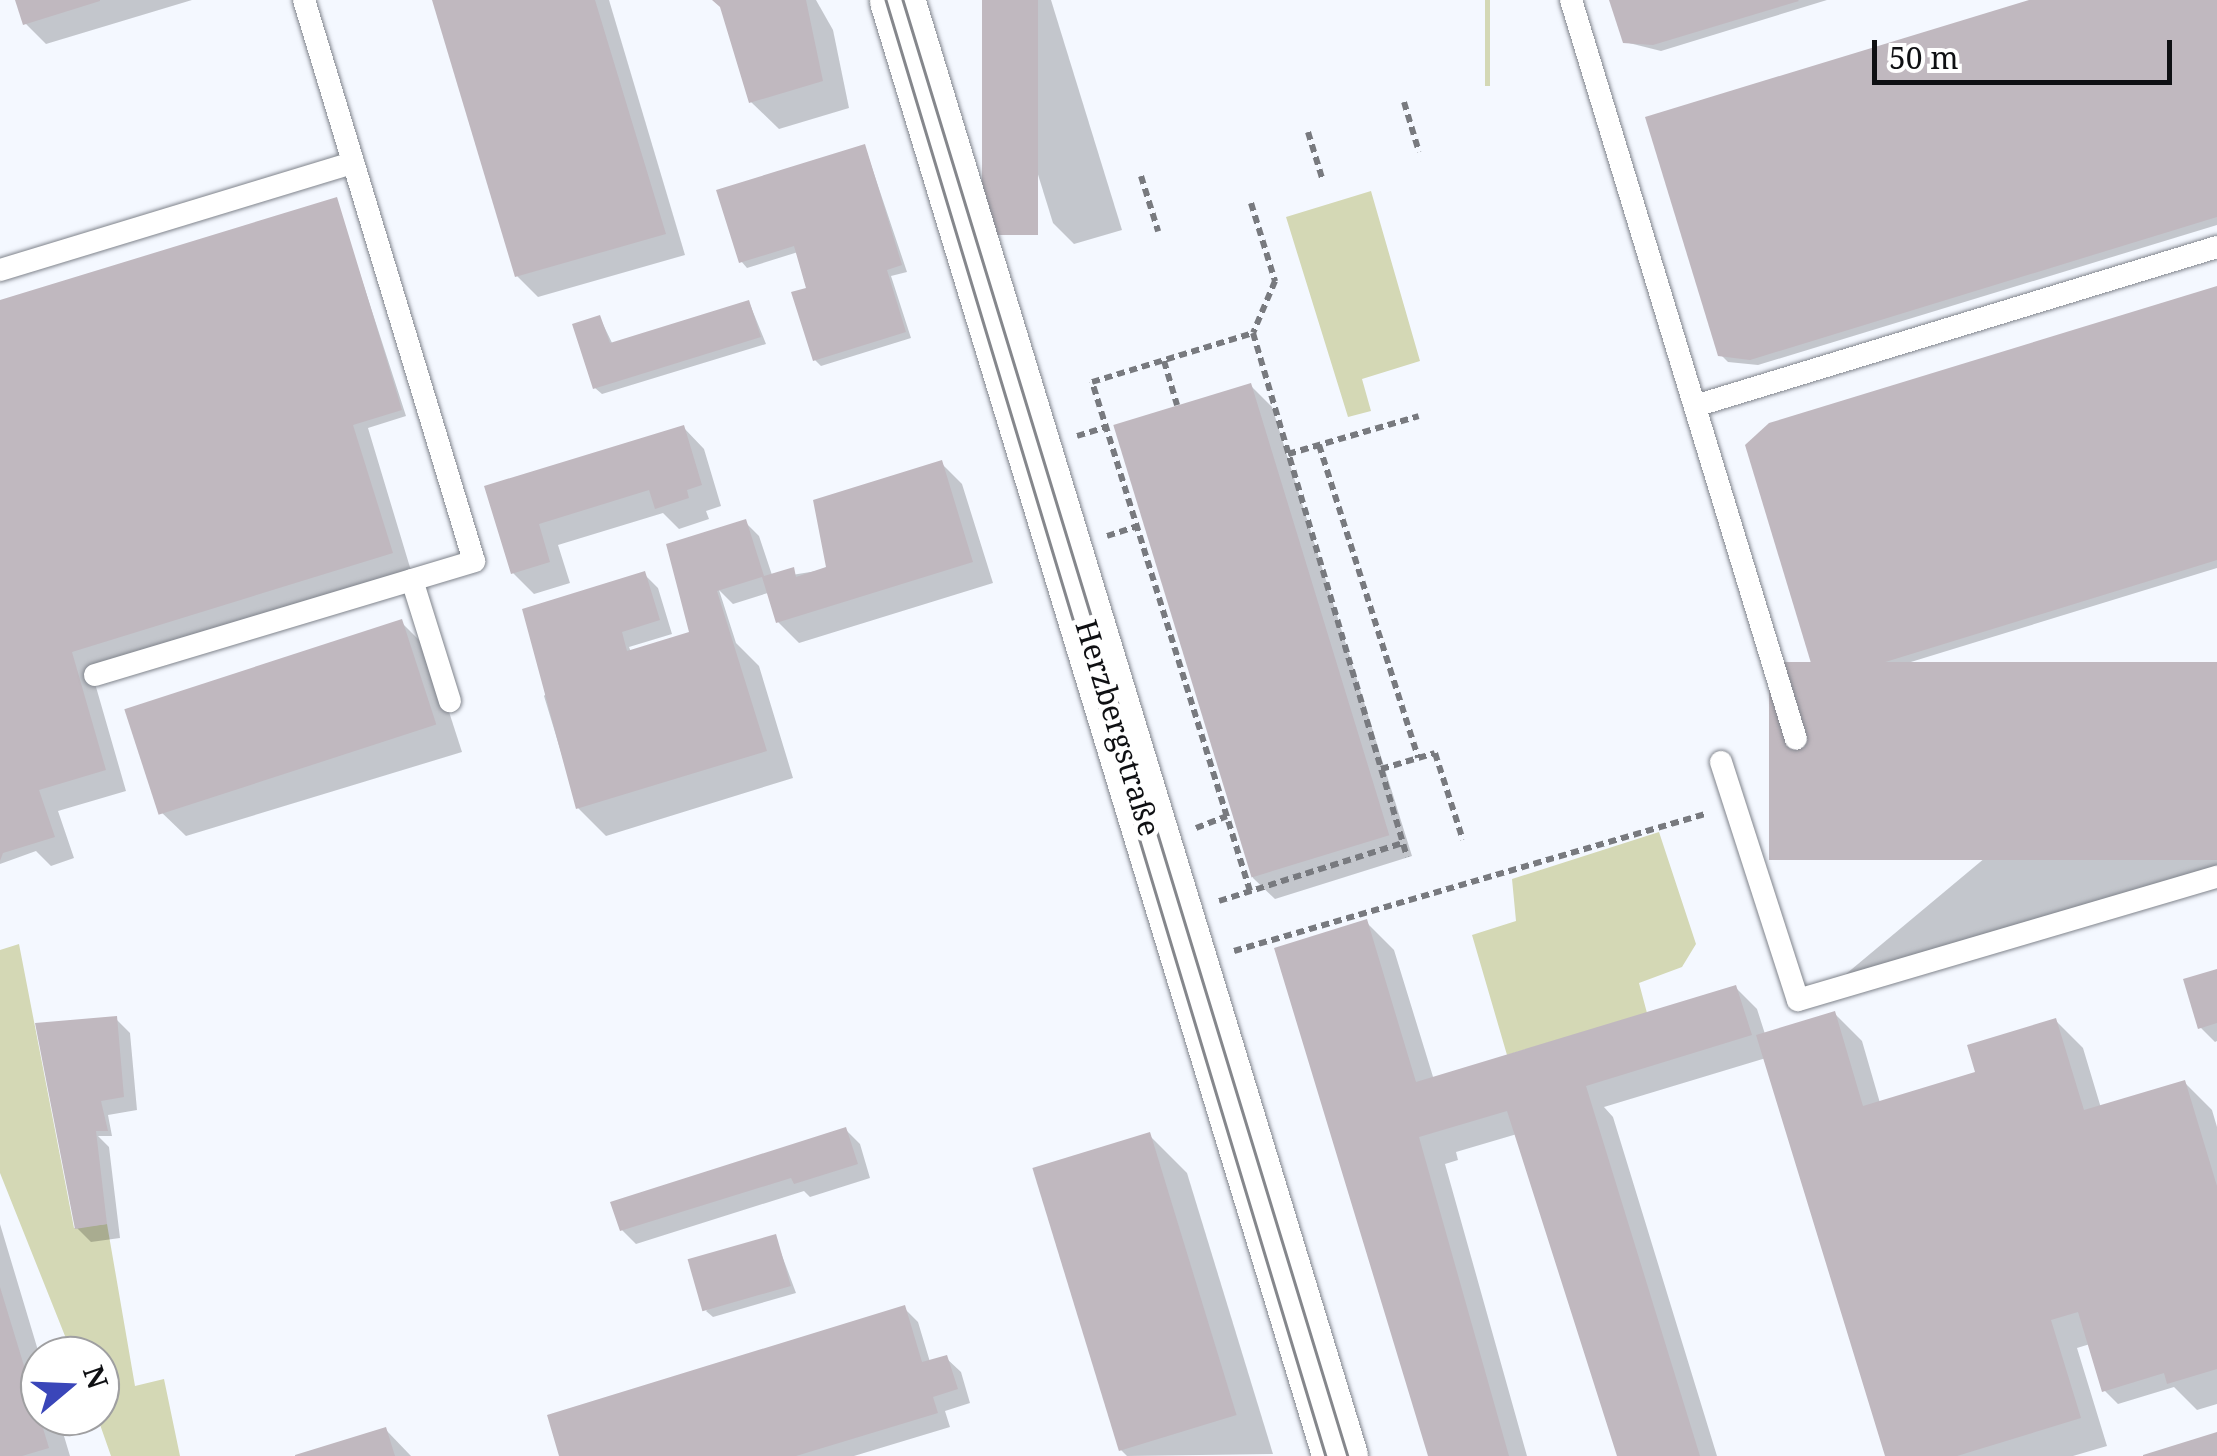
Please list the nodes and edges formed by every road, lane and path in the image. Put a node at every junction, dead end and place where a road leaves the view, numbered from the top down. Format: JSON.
{"nodes":[{"id":1,"x":304,"y":0,"type":"edge"},
{"id":2,"x":897,"y":0,"type":"edge"},
{"id":3,"x":1572,"y":0,"type":"edge"},
{"id":4,"x":1404,"y":102,"type":"dead end"},
{"id":5,"x":1308,"y":132,"type":"dead end"},
{"id":6,"x":1420,"y":152,"type":"dead end"},
{"id":7,"x":354,"y":164,"type":"junction"},
{"id":8,"x":1140,"y":176,"type":"dead end"},
{"id":9,"x":1322,"y":181,"type":"dead end"},
{"id":10,"x":1251,"y":203,"type":"dead end"},
{"id":11,"x":1158,"y":232,"type":"dead end"},
{"id":12,"x":2217,"y":247,"type":"edge"},
{"id":13,"x":0,"y":270,"type":"edge"},
{"id":14,"x":1253,"y":334,"type":"junction"},
{"id":15,"x":1164,"y":360,"type":"junction"},
{"id":16,"x":1178,"y":405,"type":"dead end"},
{"id":17,"x":1695,"y":406,"type":"junction"},
{"id":18,"x":1419,"y":416,"type":"dead end"},
{"id":19,"x":1107,"y":427,"type":"junction"},
{"id":20,"x":1088,"y":433,"type":"dead end"},
{"id":21,"x":1319,"y":445,"type":"junction"},
{"id":22,"x":1288,"y":454,"type":"junction"},
{"id":23,"x":1138,"y":526,"type":"junction"},
{"id":24,"x":1118,"y":533,"type":"dead end"},
{"id":25,"x":412,"y":580,"type":"junction"},
{"id":26,"x":96,"y":675,"type":"dead end"},
{"id":27,"x":450,"y":701,"type":"dead end"},
{"id":28,"x":1796,"y":739,"type":"dead end"},
{"id":29,"x":1418,"y":758,"type":"junction"},
{"id":30,"x":1721,"y":762,"type":"dead end"},
{"id":31,"x":1382,"y":769,"type":"junction"},
{"id":32,"x":1735,"y":806,"type":"junction"},
{"id":33,"x":1227,"y":816,"type":"junction"},
{"id":34,"x":1207,"y":824,"type":"dead end"},
{"id":35,"x":1463,"y":840,"type":"dead end"},
{"id":36,"x":1403,"y":844,"type":"junction"},
{"id":37,"x":1407,"y":858,"type":"dead end"},
{"id":38,"x":2217,"y":877,"type":"edge"},
{"id":39,"x":1250,"y":891,"type":"junction"},
{"id":40,"x":1218,"y":902,"type":"dead end"},
{"id":41,"x":1233,"y":951,"type":"dead end"},
{"id":42,"x":1340,"y":1456,"type":"edge"}],
"edges":[{"from":1,"to":7,"type":"lane"},
{"from":2,"to":42,"type":"street","name":"Herzbergstraße"},
{"from":3,"to":17,"type":"lane"},
{"from":4,"to":6,"type":"path"},
{"from":5,"to":9,"type":"path"},
{"from":7,"to":13,"type":"lane"},
{"from":7,"to":25,"type":"lane"},
{"from":8,"to":11,"type":"path"},
{"from":10,"to":14,"type":"path"},
{"from":12,"to":17,"type":"lane"},
{"from":14,"to":15,"type":"path"},
{"from":14,"to":22,"type":"path"},
{"from":15,"to":16,"type":"path"},
{"from":15,"to":19,"type":"path"},
{"from":17,"to":28,"type":"lane"},
{"from":18,"to":21,"type":"path"},
{"from":19,"to":20,"type":"path"},
{"from":19,"to":23,"type":"path"},
{"from":21,"to":22,"type":"path"},
{"from":21,"to":29,"type":"path"},
{"from":22,"to":31,"type":"path"},
{"from":23,"to":24,"type":"path"},
{"from":23,"to":33,"type":"path"},
{"from":25,"to":26,"type":"lane"},
{"from":25,"to":27,"type":"lane"},
{"from":29,"to":31,"type":"path"},
{"from":29,"to":35,"type":"path"},
{"from":30,"to":32,"type":"lane"},
{"from":31,"to":36,"type":"path"},
{"from":32,"to":38,"type":"lane"},
{"from":32,"to":41,"type":"path"},
{"from":33,"to":34,"type":"path"},
{"from":33,"to":39,"type":"path"},
{"from":36,"to":37,"type":"path"},
{"from":36,"to":39,"type":"path"},
{"from":39,"to":40,"type":"path"}]}
